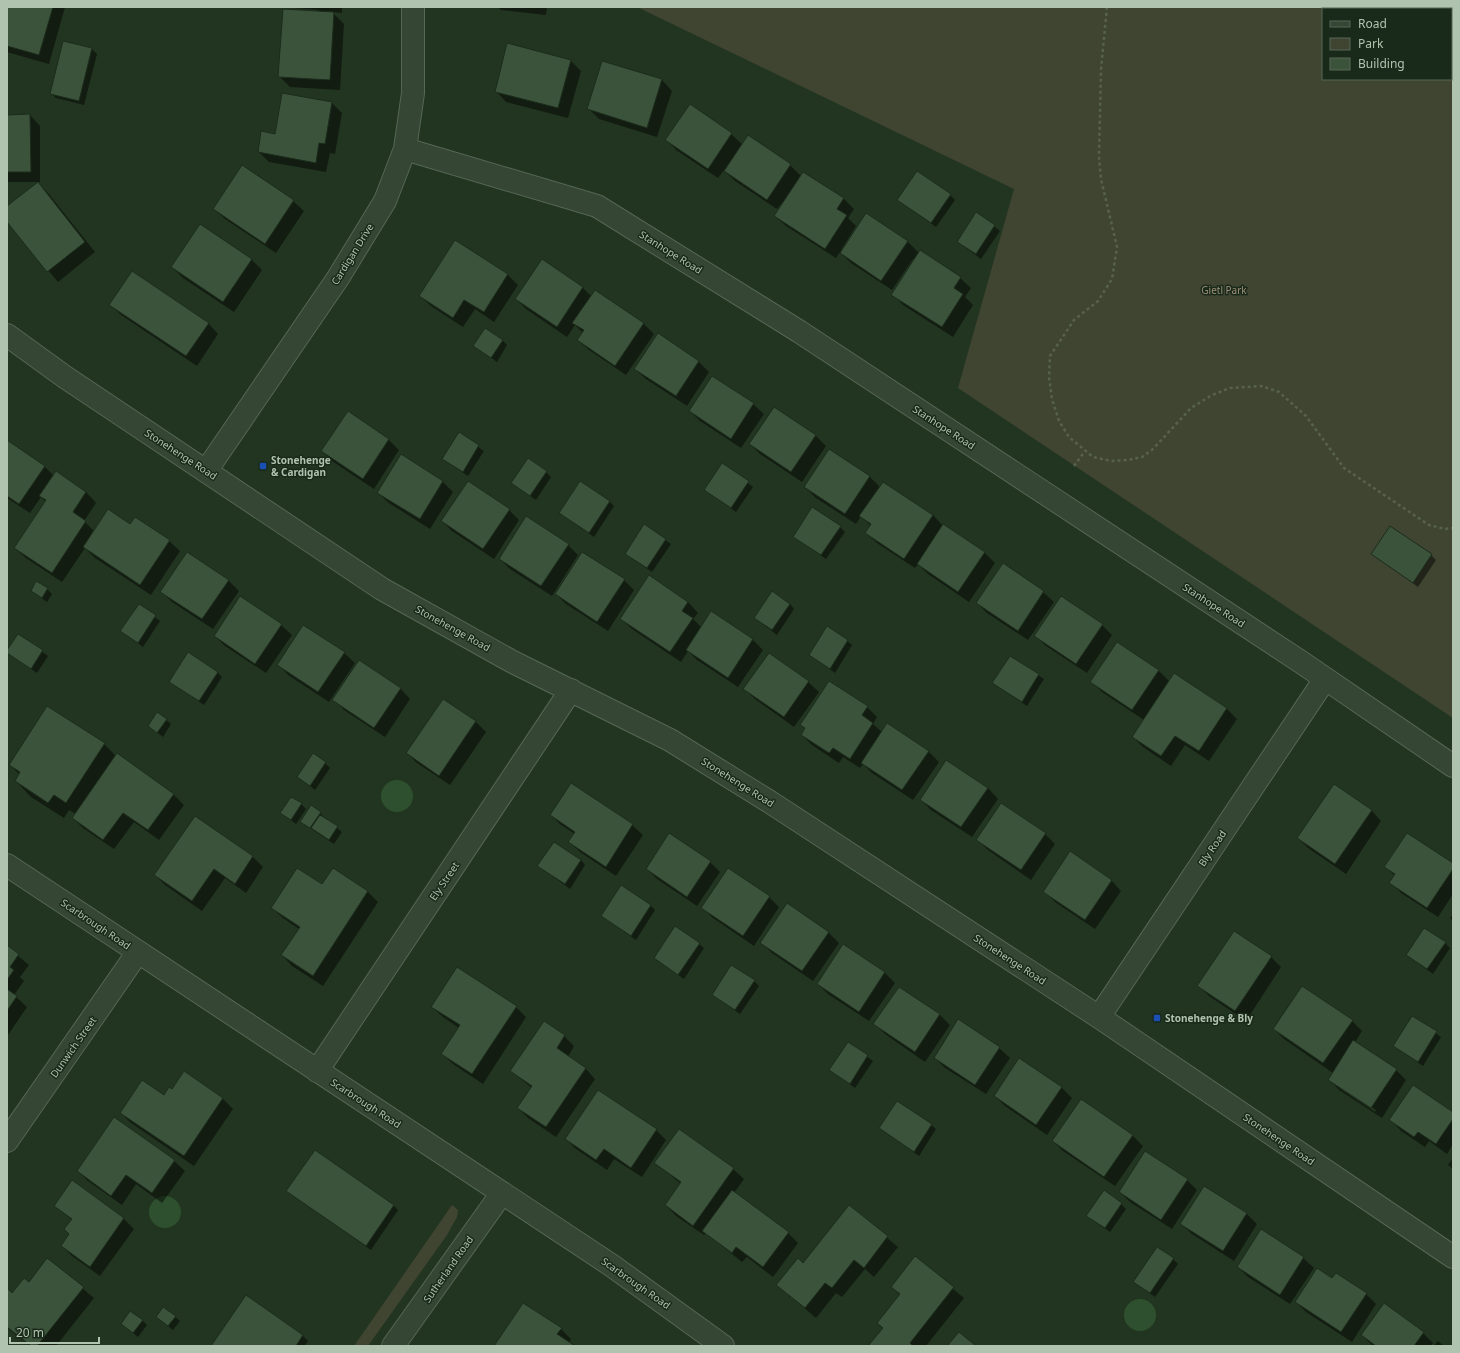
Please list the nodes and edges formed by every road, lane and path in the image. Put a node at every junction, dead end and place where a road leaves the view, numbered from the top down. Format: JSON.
{"nodes":[{"id":1,"x":413,"y":7,"type":"edge"},
{"id":2,"x":1107,"y":7,"type":"edge"},
{"id":3,"x":405,"y":149,"type":"junction"},
{"id":4,"x":7,"y":335,"type":"edge"},
{"id":5,"x":1085,"y":451,"type":"junction"},
{"id":6,"x":1074,"y":466,"type":"dead end"},
{"id":7,"x":206,"y":471,"type":"junction"},
{"id":8,"x":1453,"y":528,"type":"edge"},
{"id":9,"x":1325,"y":679,"type":"junction"},
{"id":10,"x":571,"y":690,"type":"junction"},
{"id":11,"x":1453,"y":766,"type":"edge"},
{"id":12,"x":7,"y":865,"type":"edge"},
{"id":13,"x":138,"y":952,"type":"junction"},
{"id":14,"x":1099,"y":1017,"type":"junction"},
{"id":15,"x":317,"y":1071,"type":"junction"},
{"id":16,"x":7,"y":1141,"type":"edge"},
{"id":17,"x":502,"y":1192,"type":"junction"},
{"id":18,"x":1453,"y":1257,"type":"edge"},
{"id":19,"x":393,"y":1346,"type":"edge"},
{"id":20,"x":723,"y":1346,"type":"edge"}],
"edges":[{"from":1,"to":3,"type":"street","name":"Cardigan Drive"},
{"from":2,"to":5,"type":"path"},
{"from":3,"to":7,"type":"street","name":"Cardigan Drive"},
{"from":3,"to":9,"type":"street","name":"Stanhope Road"},
{"from":4,"to":7,"type":"street","name":"Stonehenge Road"},
{"from":5,"to":6,"type":"path"},
{"from":5,"to":8,"type":"path"},
{"from":7,"to":10,"type":"street","name":"Stonehenge Road"},
{"from":9,"to":11,"type":"street","name":"Stanhope Road"},
{"from":9,"to":14,"type":"street","name":"Bly Road"},
{"from":10,"to":14,"type":"street","name":"Stonehenge Road"},
{"from":10,"to":15,"type":"street","name":"Ely Street"},
{"from":12,"to":13,"type":"street","name":"Scarbrough Road"},
{"from":13,"to":15,"type":"street","name":"Scarbrough Road"},
{"from":13,"to":16,"type":"street","name":"Dunwich Street"},
{"from":14,"to":18,"type":"street","name":"Stonehenge Road"},
{"from":15,"to":17,"type":"street","name":"Scarbrough Road"},
{"from":17,"to":19,"type":"street","name":"Sutherland Road"},
{"from":17,"to":20,"type":"street","name":"Scarbrough Road"}]}
